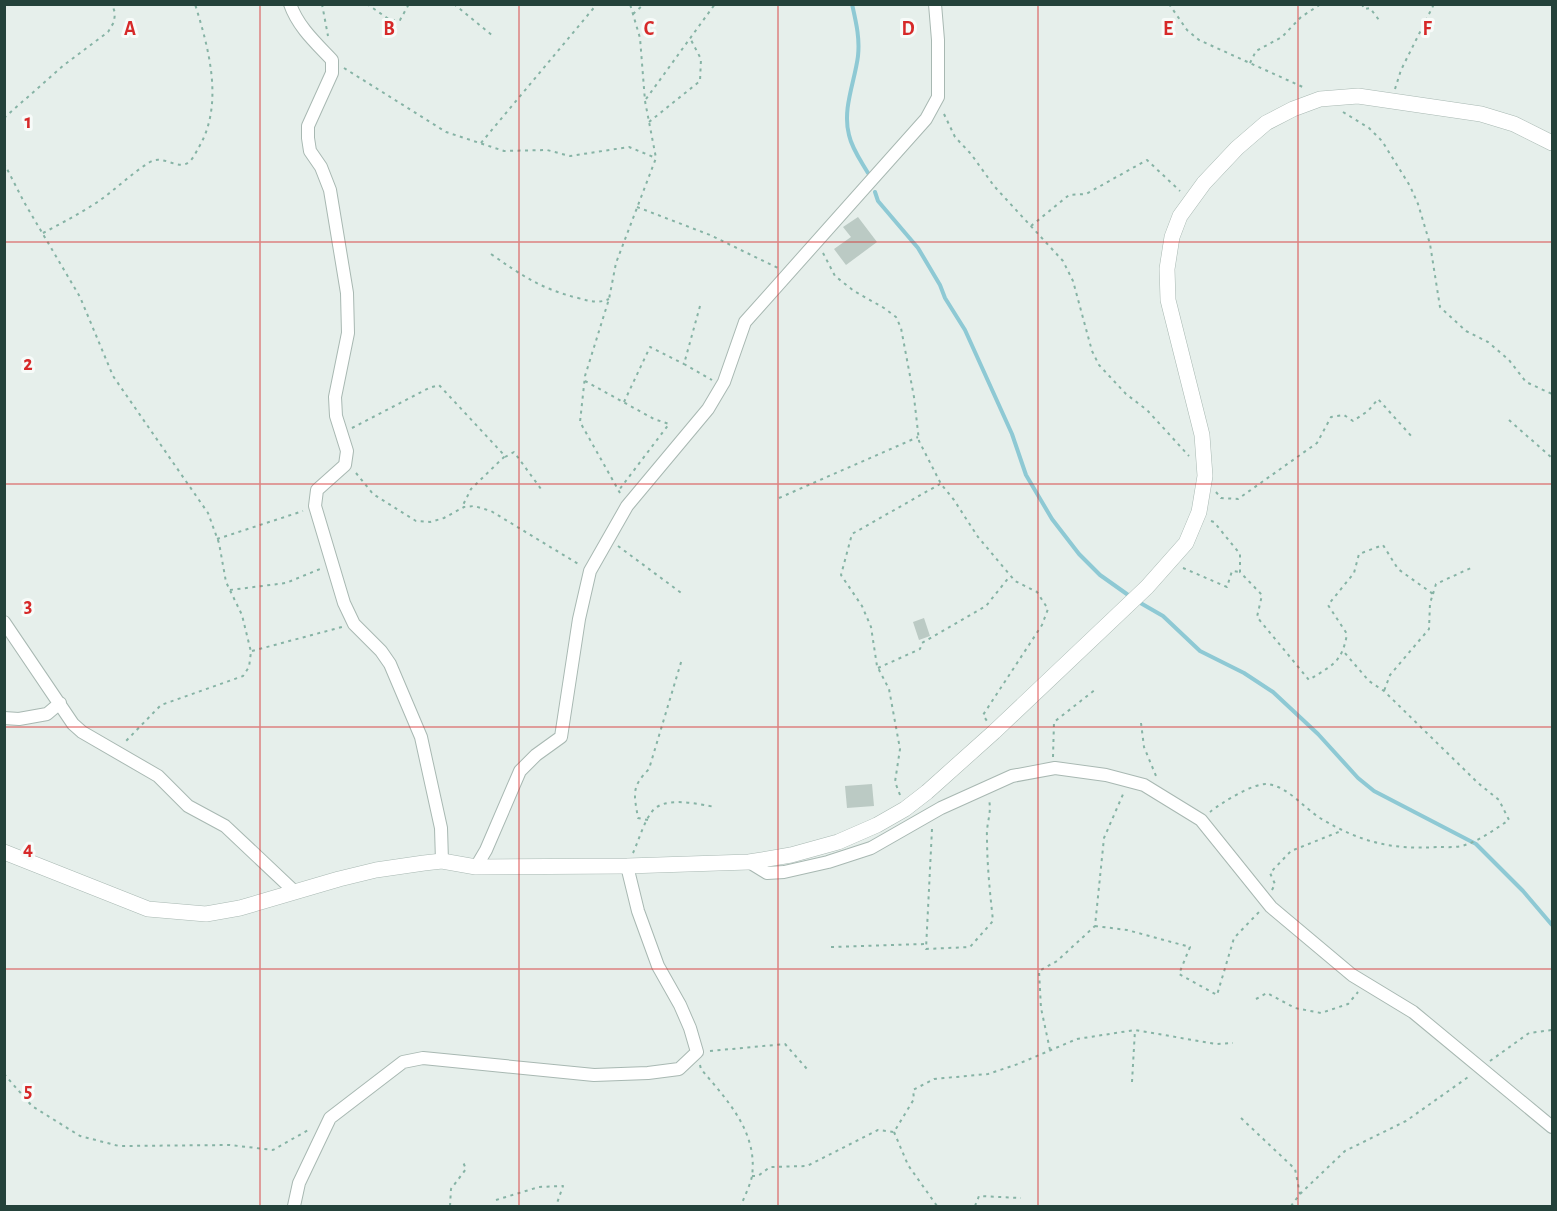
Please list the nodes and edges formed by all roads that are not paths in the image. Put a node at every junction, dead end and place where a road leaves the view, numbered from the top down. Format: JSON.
{"nodes":[{"id":1,"x":290,"y":4,"type":"edge"},
{"id":2,"x":935,"y":4,"type":"edge"},
{"id":3,"x":1552,"y":143,"type":"edge"},
{"id":4,"x":4,"y":622,"type":"edge"},
{"id":5,"x":60,"y":703,"type":"junction"},
{"id":6,"x":4,"y":718,"type":"edge"},
{"id":7,"x":4,"y":852,"type":"edge"},
{"id":8,"x":442,"y":861,"type":"junction"},
{"id":9,"x":749,"y":862,"type":"junction"},
{"id":10,"x":627,"y":866,"type":"junction"},
{"id":11,"x":476,"y":867,"type":"junction"},
{"id":12,"x":295,"y":892,"type":"junction"},
{"id":13,"x":1552,"y":1127,"type":"edge"},
{"id":14,"x":294,"y":1206,"type":"edge"}],
"edges":[{"from":1,"to":8,"type":"street"},
{"from":2,"to":11,"type":"street"},
{"from":3,"to":9,"type":"street"},
{"from":4,"to":5,"type":"street"},
{"from":5,"to":6,"type":"street"},
{"from":5,"to":12,"type":"street"},
{"from":7,"to":12,"type":"street"},
{"from":8,"to":11,"type":"street"},
{"from":8,"to":12,"type":"street"},
{"from":9,"to":10,"type":"street"},
{"from":9,"to":13,"type":"street"},
{"from":10,"to":11,"type":"street"},
{"from":10,"to":14,"type":"street"}]}
